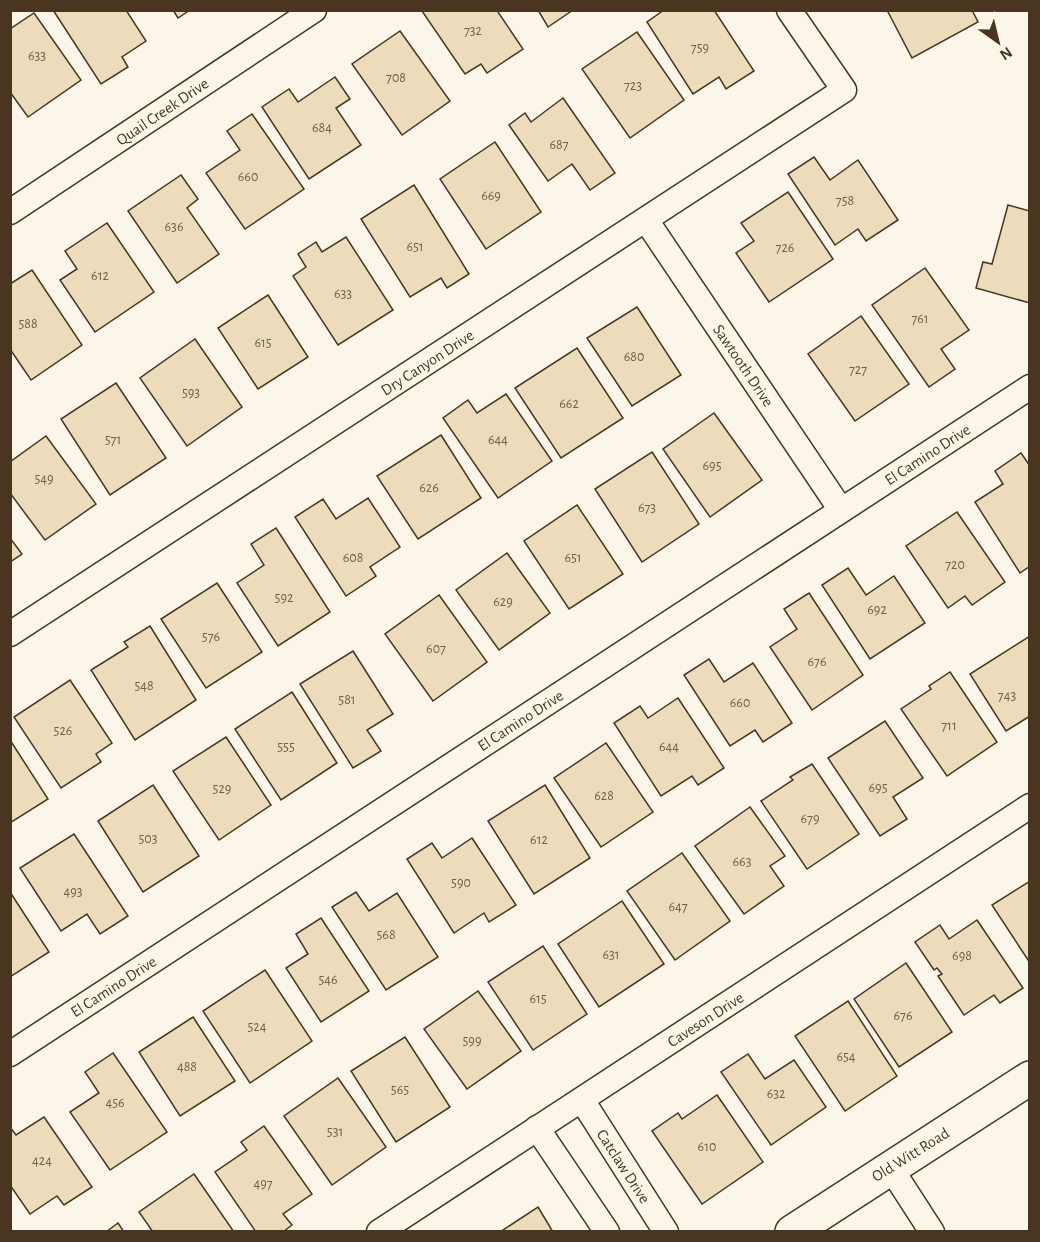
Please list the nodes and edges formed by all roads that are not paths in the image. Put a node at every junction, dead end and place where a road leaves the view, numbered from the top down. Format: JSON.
{"nodes":[{"id":1,"x":314,"y":10,"type":"edge"},
{"id":2,"x":789,"y":10,"type":"edge"},
{"id":3,"x":10,"y":212,"type":"edge"},
{"id":4,"x":646,"y":220,"type":"junction"},
{"id":5,"x":1029,"y":387,"type":"edge"},
{"id":6,"x":842,"y":510,"type":"junction"},
{"id":7,"x":10,"y":634,"type":"edge"},
{"id":8,"x":1029,"y":806,"type":"edge"},
{"id":9,"x":10,"y":1054,"type":"edge"},
{"id":10,"x":1029,"y":1078,"type":"edge"},
{"id":11,"x":582,"y":1100,"type":"junction"},
{"id":12,"x":537,"y":1128,"type":"junction"},
{"id":13,"x":890,"y":1167,"type":"junction"},
{"id":14,"x":379,"y":1232,"type":"edge"},
{"id":15,"x":607,"y":1232,"type":"edge"},
{"id":16,"x":666,"y":1232,"type":"edge"},
{"id":17,"x":792,"y":1232,"type":"edge"},
{"id":18,"x":932,"y":1232,"type":"edge"}],
"edges":[{"from":1,"to":3,"type":"street","name":"Quail Creek Drive"},
{"from":2,"to":4,"type":"street","name":"Dry Canyon Drive"},
{"from":4,"to":6,"type":"street","name":"Sawtooth Drive"},
{"from":4,"to":7,"type":"street","name":"Dry Canyon Drive"},
{"from":5,"to":6,"type":"street","name":"El Camino Drive"},
{"from":6,"to":9,"type":"street","name":"El Camino Drive"},
{"from":8,"to":11,"type":"street","name":"Caveson Drive"},
{"from":10,"to":13,"type":"street","name":"Old Witt Road"},
{"from":11,"to":12,"type":"street","name":"Caveson Drive"},
{"from":11,"to":16,"type":"street","name":"Catclaw Drive"},
{"from":12,"to":14,"type":"street","name":"Caveson Drive"},
{"from":12,"to":15,"type":"street"},
{"from":13,"to":17,"type":"street","name":"Old Witt Road"},
{"from":13,"to":18,"type":"street"}]}
